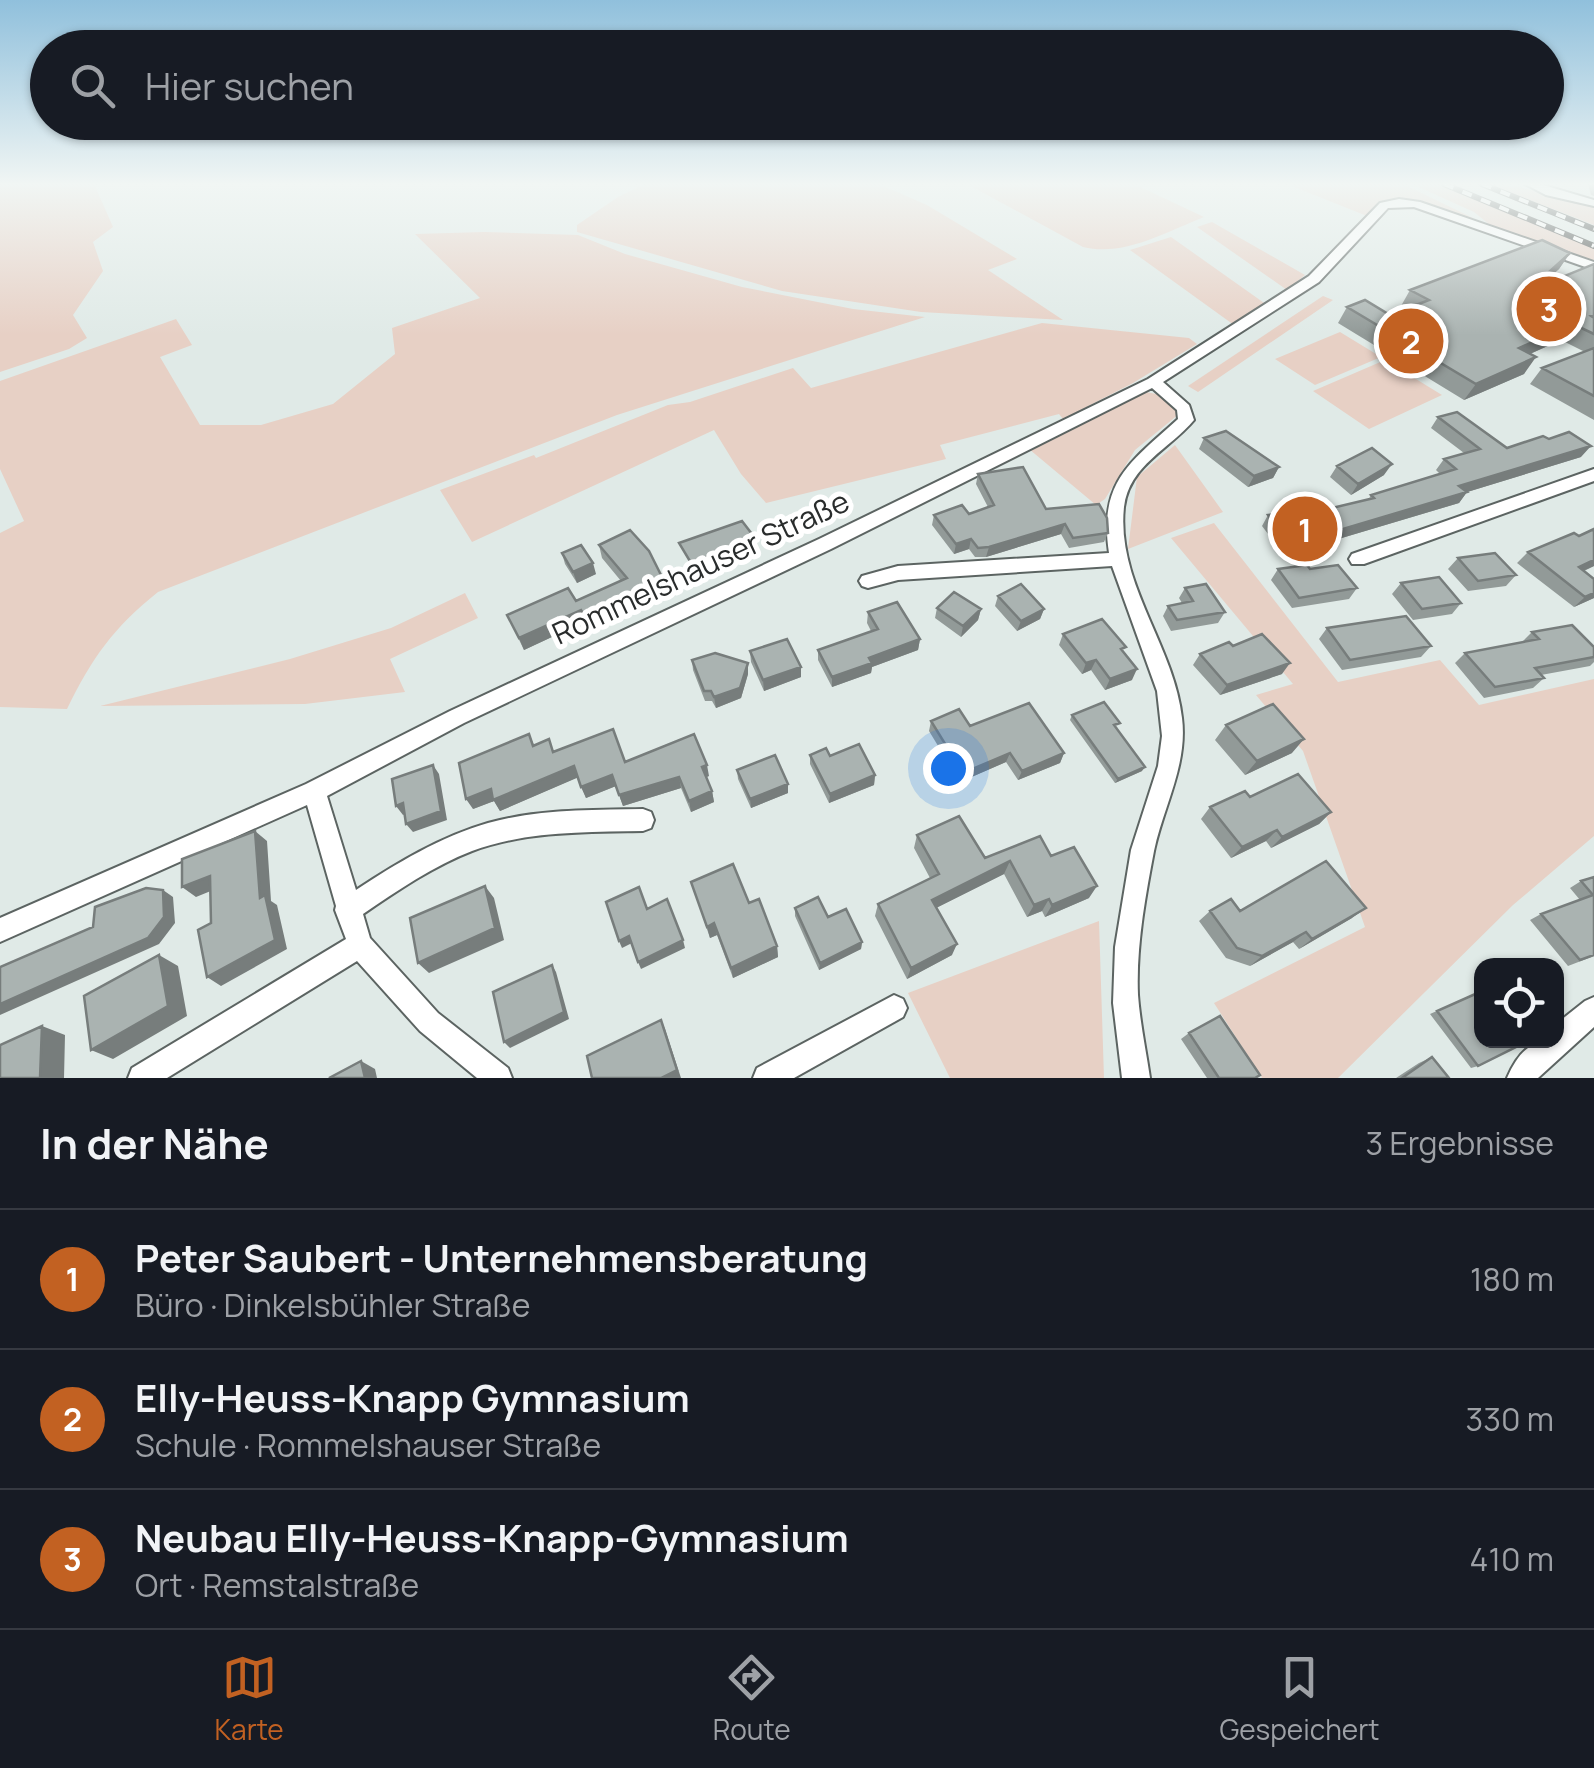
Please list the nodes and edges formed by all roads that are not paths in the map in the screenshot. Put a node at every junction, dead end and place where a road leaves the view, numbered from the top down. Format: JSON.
{"nodes":[{"id":1,"x":1359,"y":234,"type":"edge"},
{"id":2,"x":1503,"y":234,"type":"edge"},
{"id":3,"x":1594,"y":266,"type":"edge"},
{"id":4,"x":1153,"y":382,"type":"junction"},
{"id":5,"x":1594,"y":475,"type":"edge"},
{"id":6,"x":1117,"y":559,"type":"junction"},
{"id":7,"x":1358,"y":559,"type":"dead end"},
{"id":8,"x":868,"y":582,"type":"dead end"},
{"id":9,"x":314,"y":792,"type":"junction"},
{"id":10,"x":643,"y":820,"type":"dead end"},
{"id":11,"x":346,"y":910,"type":"junction"},
{"id":12,"x":0,"y":930,"type":"edge"},
{"id":13,"x":360,"y":945,"type":"junction"},
{"id":14,"x":894,"y":1008,"type":"dead end"},
{"id":15,"x":1594,"y":1010,"type":"edge"},
{"id":16,"x":142,"y":1078,"type":"edge"},
{"id":17,"x":498,"y":1078,"type":"edge"},
{"id":18,"x":768,"y":1078,"type":"edge"},
{"id":19,"x":1136,"y":1078,"type":"edge"},
{"id":20,"x":1522,"y":1078,"type":"edge"}],
"edges":[{"from":1,"to":4,"type":"street","name":"Rommelshauser Straße"},
{"from":2,"to":3,"type":"street","name":"Rommelshauser Straße"},
{"from":4,"to":6,"type":"street"},
{"from":4,"to":9,"type":"street","name":"Rommelshauser Straße"},
{"from":5,"to":7,"type":"street"},
{"from":6,"to":8,"type":"street"},
{"from":6,"to":19,"type":"street"},
{"from":9,"to":11,"type":"street"},
{"from":9,"to":12,"type":"street","name":"Rommelshauser Straße"},
{"from":10,"to":11,"type":"street"},
{"from":11,"to":13,"type":"street"},
{"from":13,"to":16,"type":"street"},
{"from":13,"to":17,"type":"street"},
{"from":14,"to":18,"type":"street"},
{"from":15,"to":20,"type":"street"}]}
